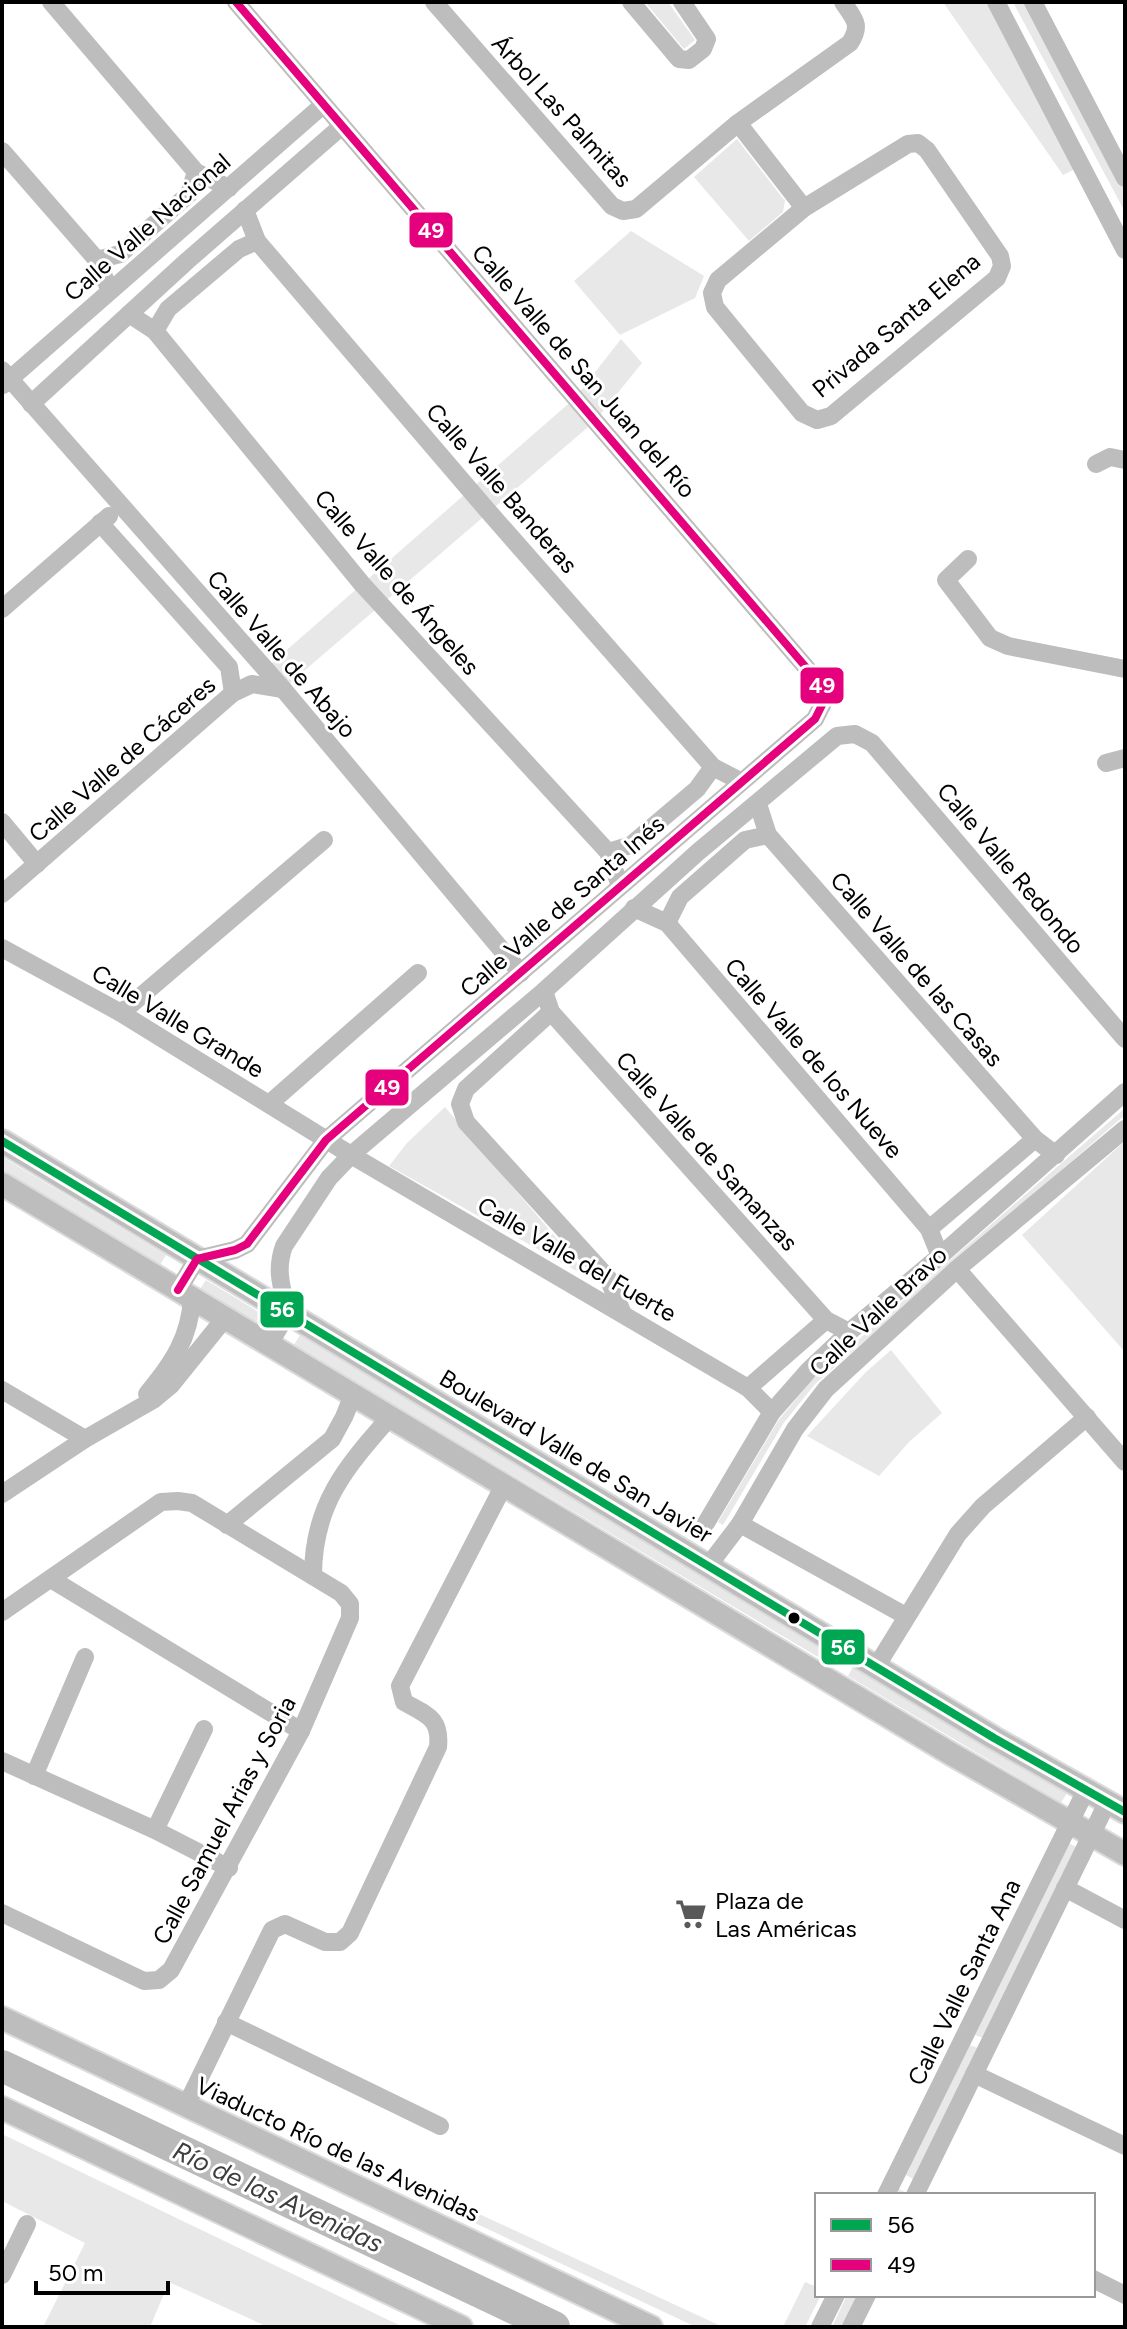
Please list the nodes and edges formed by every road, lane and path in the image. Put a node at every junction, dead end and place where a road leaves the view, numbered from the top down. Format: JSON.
{"nodes":[{"id":1,"x":51,"y":2,"type":"edge"},
{"id":2,"x":236,"y":2,"type":"edge"},
{"id":3,"x":434,"y":2,"type":"edge"},
{"id":4,"x":631,"y":2,"type":"edge"},
{"id":5,"x":682,"y":2,"type":"edge"},
{"id":6,"x":843,"y":2,"type":"edge"},
{"id":7,"x":996,"y":2,"type":"edge"},
{"id":8,"x":1033,"y":2,"type":"edge"},
{"id":9,"x":323,"y":105,"type":"junction"},
{"id":10,"x":738,"y":123,"type":"junction"},
{"id":11,"x":342,"y":126,"type":"junction"},
{"id":12,"x":2,"y":151,"type":"edge"},
{"id":13,"x":196,"y":172,"type":"junction"},
{"id":14,"x":1125,"y":178,"type":"edge"},
{"id":15,"x":229,"y":188,"type":"junction"},
{"id":16,"x":804,"y":208,"type":"junction"},
{"id":17,"x":245,"y":210,"type":"junction"},
{"id":18,"x":169,"y":240,"type":"junction"},
{"id":19,"x":257,"y":241,"type":"junction"},
{"id":20,"x":1125,"y":250,"type":"edge"},
{"id":21,"x":97,"y":260,"type":"junction"},
{"id":22,"x":187,"y":261,"type":"junction"},
{"id":23,"x":110,"y":291,"type":"junction"},
{"id":24,"x":129,"y":314,"type":"junction"},
{"id":25,"x":155,"y":331,"type":"junction"},
{"id":26,"x":5,"y":378,"type":"edge"},
{"id":27,"x":31,"y":404,"type":"junction"},
{"id":28,"x":1125,"y":460,"type":"edge"},
{"id":29,"x":1096,"y":464,"type":"dead end"},
{"id":30,"x":120,"y":506,"type":"junction"},
{"id":31,"x":100,"y":523,"type":"junction"},
{"id":32,"x":968,"y":559,"type":"dead end"},
{"id":33,"x":2,"y":609,"type":"edge"},
{"id":34,"x":1125,"y":669,"type":"edge"},
{"id":35,"x":283,"y":689,"type":"junction"},
{"id":36,"x":233,"y":693,"type":"junction"},
{"id":37,"x":823,"y":703,"type":"joint"},
{"id":38,"x":855,"y":734,"type":"joint"},
{"id":39,"x":1125,"y":758,"type":"edge"},
{"id":40,"x":1106,"y":763,"type":"dead end"},
{"id":41,"x":713,"y":767,"type":"junction"},
{"id":42,"x":740,"y":781,"type":"junction"},
{"id":43,"x":758,"y":804,"type":"junction"},
{"id":44,"x":2,"y":822,"type":"edge"},
{"id":45,"x":683,"y":833,"type":"junction"},
{"id":46,"x":768,"y":835,"type":"junction"},
{"id":47,"x":324,"y":840,"type":"dead end"},
{"id":48,"x":608,"y":852,"type":"junction"},
{"id":49,"x":698,"y":852,"type":"junction"},
{"id":50,"x":37,"y":864,"type":"junction"},
{"id":51,"x":620,"y":886,"type":"junction"},
{"id":52,"x":2,"y":894,"type":"edge"},
{"id":53,"x":634,"y":908,"type":"junction"},
{"id":54,"x":667,"y":923,"type":"junction"},
{"id":55,"x":2,"y":948,"type":"edge"},
{"id":56,"x":418,"y":973,"type":"dead end"},
{"id":57,"x":521,"y":973,"type":"junction"},
{"id":58,"x":544,"y":991,"type":"junction"},
{"id":59,"x":551,"y":1012,"type":"junction"},
{"id":60,"x":121,"y":1013,"type":"junction"},
{"id":61,"x":1125,"y":1039,"type":"edge"},
{"id":62,"x":1125,"y":1092,"type":"edge"},
{"id":63,"x":269,"y":1104,"type":"junction"},
{"id":64,"x":1125,"y":1129,"type":"edge"},
{"id":65,"x":1035,"y":1139,"type":"junction"},
{"id":66,"x":326,"y":1140,"type":"junction"},
{"id":67,"x":2,"y":1141,"type":"edge"},
{"id":68,"x":351,"y":1155,"type":"junction"},
{"id":69,"x":1056,"y":1155,"type":"junction"},
{"id":70,"x":2,"y":1184,"type":"edge"},
{"id":71,"x":929,"y":1229,"type":"junction"},
{"id":72,"x":940,"y":1256,"type":"junction"},
{"id":73,"x":197,"y":1259,"type":"junction"},
{"id":74,"x":957,"y":1269,"type":"junction"},
{"id":75,"x":185,"y":1294,"type":"junction"},
{"id":76,"x":288,"y":1313,"type":"junction"},
{"id":77,"x":623,"y":1314,"type":"junction"},
{"id":78,"x":225,"y":1318,"type":"junction"},
{"id":79,"x":826,"y":1320,"type":"junction"},
{"id":80,"x":849,"y":1332,"type":"junction"},
{"id":81,"x":269,"y":1344,"type":"junction"},
{"id":82,"x":748,"y":1388,"type":"junction"},
{"id":83,"x":2,"y":1390,"type":"edge"},
{"id":84,"x":353,"y":1395,"type":"junction"},
{"id":85,"x":131,"y":1410,"type":"junction"},
{"id":86,"x":772,"y":1412,"type":"junction"},
{"id":87,"x":390,"y":1417,"type":"junction"},
{"id":88,"x":1087,"y":1417,"type":"junction"},
{"id":89,"x":85,"y":1439,"type":"junction"},
{"id":90,"x":1125,"y":1462,"type":"edge"},
{"id":91,"x":504,"y":1485,"type":"junction"},
{"id":92,"x":2,"y":1494,"type":"edge"},
{"id":93,"x":706,"y":1523,"type":"dead end"},
{"id":94,"x":740,"y":1524,"type":"junction"},
{"id":95,"x":227,"y":1525,"type":"junction"},
{"id":96,"x":708,"y":1566,"type":"junction"},
{"id":97,"x":313,"y":1576,"type":"junction"},
{"id":98,"x":51,"y":1579,"type":"junction"},
{"id":99,"x":2,"y":1612,"type":"edge"},
{"id":100,"x":906,"y":1616,"type":"junction"},
{"id":101,"x":845,"y":1648,"type":"junction"},
{"id":102,"x":85,"y":1657,"type":"dead end"},
{"id":103,"x":876,"y":1667,"type":"junction"},
{"id":104,"x":826,"y":1679,"type":"junction"},
{"id":105,"x":204,"y":1729,"type":"dead end"},
{"id":106,"x":301,"y":1731,"type":"junction"},
{"id":107,"x":2,"y":1761,"type":"edge"},
{"id":108,"x":34,"y":1776,"type":"junction"},
{"id":109,"x":1086,"y":1790,"type":"junction"},
{"id":110,"x":1116,"y":1808,"type":"edge"},
{"id":111,"x":1069,"y":1824,"type":"junction"},
{"id":112,"x":155,"y":1830,"type":"junction"},
{"id":113,"x":1091,"y":1835,"type":"junction"},
{"id":114,"x":1125,"y":1854,"type":"edge"},
{"id":115,"x":229,"y":1868,"type":"junction"},
{"id":116,"x":1065,"y":1888,"type":"junction"},
{"id":117,"x":2,"y":1913,"type":"edge"},
{"id":118,"x":1125,"y":1920,"type":"edge"},
{"id":119,"x":2,"y":2018,"type":"edge"},
{"id":120,"x":226,"y":2022,"type":"junction"},
{"id":121,"x":963,"y":2038,"type":"junction"},
{"id":122,"x":986,"y":2049,"type":"junction"},
{"id":123,"x":974,"y":2074,"type":"junction"},
{"id":124,"x":186,"y":2106,"type":"junction"},
{"id":125,"x":2,"y":2108,"type":"edge"},
{"id":126,"x":440,"y":2126,"type":"dead end"},
{"id":127,"x":1125,"y":2146,"type":"edge"},
{"id":128,"x":890,"y":2187,"type":"edge"},
{"id":129,"x":921,"y":2193,"type":"edge"},
{"id":130,"x":27,"y":2224,"type":"dead end"},
{"id":131,"x":2,"y":2275,"type":"edge"},
{"id":132,"x":1095,"y":2280,"type":"edge"},
{"id":133,"x":1125,"y":2295,"type":"edge"},
{"id":134,"x":835,"y":2297,"type":"edge"},
{"id":135,"x":866,"y":2297,"type":"edge"},
{"id":136,"x":855,"y":2326,"type":"edge"},
{"id":137,"x":461,"y":2327,"type":"edge"},
{"id":138,"x":651,"y":2327,"type":"edge"},
{"id":139,"x":820,"y":2327,"type":"edge"}],
"edges":[{"from":1,"to":13,"type":"street"},
{"from":2,"to":9,"type":"street","name":"Calle Valle de San Juan del Río"},
{"from":3,"to":10,"type":"street","name":"Árbol Las Palmitas"},
{"from":4,"to":5,"type":"street"},
{"from":6,"to":10,"type":"street"},
{"from":7,"to":20,"type":"street"},
{"from":8,"to":14,"type":"street"},
{"from":9,"to":11,"type":"street","name":"Calle Valle de San Juan del Río"},
{"from":9,"to":15,"type":"street","name":"Calle Valle Nacional"},
{"from":10,"to":16,"type":"street"},
{"from":11,"to":17,"type":"street"},
{"from":11,"to":37,"type":"street","name":"Calle Valle de San Juan del Río"},
{"from":12,"to":21,"type":"street"},
{"from":13,"to":15,"type":"street"},
{"from":13,"to":21,"type":"street"},
{"from":15,"to":18,"type":"street","name":"Calle Valle Nacional"},
{"from":16,"to":16,"type":"street","name":"Privada Santa Elena"},
{"from":17,"to":19,"type":"street","name":"Calle Valle Banderas"},
{"from":17,"to":22,"type":"street"},
{"from":18,"to":22,"type":"street"},
{"from":18,"to":23,"type":"street","name":"Calle Valle Nacional"},
{"from":19,"to":25,"type":"street"},
{"from":19,"to":41,"type":"street","name":"Calle Valle Banderas"},
{"from":21,"to":23,"type":"street"},
{"from":22,"to":24,"type":"street"},
{"from":23,"to":26,"type":"street","name":"Calle Valle Nacional"},
{"from":24,"to":25,"type":"street","name":"Calle Valle de Ángeles"},
{"from":24,"to":27,"type":"street"},
{"from":25,"to":48,"type":"street","name":"Calle Valle de Ángeles"},
{"from":26,"to":27,"type":"street","name":"Calle Valle de Abajo"},
{"from":27,"to":30,"type":"street","name":"Calle Valle de Abajo"},
{"from":28,"to":29,"type":"street"},
{"from":30,"to":31,"type":"street"},
{"from":30,"to":35,"type":"street","name":"Calle Valle de Abajo"},
{"from":31,"to":33,"type":"street"},
{"from":31,"to":36,"type":"street","name":"Calle Valle de Abajo"},
{"from":32,"to":34,"type":"street"},
{"from":35,"to":36,"type":"street","name":"Calle Valle de Cáceres"},
{"from":35,"to":57,"type":"street","name":"Calle Valle de Abajo"},
{"from":36,"to":50,"type":"street","name":"Calle Valle de Cáceres"},
{"from":37,"to":42,"type":"street","name":"Calle Valle de Santa Inés"},
{"from":38,"to":43,"type":"street","name":"Calle Valle de Santa Inés"},
{"from":38,"to":61,"type":"street","name":"Calle Valle Redondo"},
{"from":39,"to":40,"type":"street"},
{"from":41,"to":42,"type":"street","name":"Calle Valle Banderas"},
{"from":41,"to":48,"type":"street"},
{"from":42,"to":45,"type":"street","name":"Calle Valle de Santa Inés"},
{"from":43,"to":46,"type":"street","name":"Calle Valle de las Casas"},
{"from":43,"to":49,"type":"street","name":"Calle Valle de Santa Inés"},
{"from":44,"to":50,"type":"street"},
{"from":45,"to":49,"type":"street"},
{"from":45,"to":51,"type":"street","name":"Calle Valle de Santa Inés"},
{"from":46,"to":54,"type":"street"},
{"from":46,"to":65,"type":"street","name":"Calle Valle de las Casas"},
{"from":47,"to":60,"type":"street"},
{"from":48,"to":51,"type":"street","name":"Calle Valle de Ángeles"},
{"from":49,"to":53,"type":"street","name":"Calle Valle de Santa Inés"},
{"from":50,"to":52,"type":"street","name":"Calle Valle de Cáceres"},
{"from":51,"to":57,"type":"street","name":"Calle Valle de Santa Inés"},
{"from":53,"to":54,"type":"street","name":"Calle Valle de los Nueve"},
{"from":53,"to":58,"type":"street","name":"Calle Valle de Santa Inés"},
{"from":54,"to":71,"type":"street","name":"Calle Valle de los Nueve"},
{"from":55,"to":60,"type":"street","name":"Calle Valle Grande"},
{"from":56,"to":63,"type":"street"},
{"from":57,"to":66,"type":"street","name":"Calle Valle de Santa Inés"},
{"from":58,"to":59,"type":"street","name":"Calle Valle de Samanzas"},
{"from":58,"to":68,"type":"street","name":"Calle Valle de Santa Inés"},
{"from":59,"to":77,"type":"street"},
{"from":59,"to":79,"type":"street","name":"Calle Valle de Samanzas"},
{"from":60,"to":63,"type":"street","name":"Calle Valle Grande"},
{"from":62,"to":69,"type":"street","name":"Calle Valle Bravo"},
{"from":63,"to":66,"type":"street","name":"Calle Valle Grande"},
{"from":64,"to":74,"type":"street","name":"Calle Valle Bravo"},
{"from":65,"to":69,"type":"street","name":"Calle Valle de las Casas"},
{"from":65,"to":71,"type":"street"},
{"from":66,"to":68,"type":"street","name":"Calle Valle Grande"},
{"from":66,"to":73,"type":"street","name":"Calle Valle de Santa Inés"},
{"from":67,"to":73,"type":"main road","name":"Boulevard Valle de San Javier"},
{"from":68,"to":76,"type":"street","name":"Calle Valle de Santa Inés"},
{"from":68,"to":77,"type":"street","name":"Calle Valle del Fuerte"},
{"from":69,"to":72,"type":"street","name":"Calle Valle Bravo"},
{"from":70,"to":75,"type":"main road"},
{"from":71,"to":72,"type":"street","name":"Calle Valle de los Nueve"},
{"from":72,"to":80,"type":"street","name":"Calle Valle Bravo"},
{"from":73,"to":75,"type":"street"},
{"from":73,"to":76,"type":"main road","name":"Boulevard Valle de San Javier"},
{"from":74,"to":88,"type":"street"},
{"from":74,"to":94,"type":"street","name":"Calle Valle Bravo"},
{"from":75,"to":78,"type":"main road"},
{"from":75,"to":85,"type":"street"},
{"from":76,"to":81,"type":"street"},
{"from":76,"to":96,"type":"main road","name":"Boulevard Valle de San Javier"},
{"from":77,"to":82,"type":"street","name":"Calle Valle del Fuerte"},
{"from":78,"to":81,"type":"main road"},
{"from":78,"to":85,"type":"street"},
{"from":79,"to":80,"type":"street","name":"Calle Valle de Samanzas"},
{"from":79,"to":82,"type":"street"},
{"from":80,"to":86,"type":"street","name":"Calle Valle Bravo"},
{"from":81,"to":84,"type":"main road"},
{"from":82,"to":86,"type":"street","name":"Calle Valle del Fuerte"},
{"from":83,"to":89,"type":"street"},
{"from":84,"to":87,"type":"main road"},
{"from":84,"to":95,"type":"street"},
{"from":85,"to":89,"type":"street"},
{"from":86,"to":93,"type":"street","name":"Calle Valle Bravo"},
{"from":87,"to":91,"type":"main road"},
{"from":87,"to":97,"type":"street"},
{"from":88,"to":90,"type":"street"},
{"from":88,"to":100,"type":"street"},
{"from":89,"to":92,"type":"street"},
{"from":91,"to":104,"type":"main road"},
{"from":91,"to":120,"type":"street"},
{"from":94,"to":96,"type":"street","name":"Calle Valle Bravo"},
{"from":94,"to":100,"type":"street"},
{"from":95,"to":97,"type":"street","name":"Calle Samuel Arias y Soria"},
{"from":95,"to":98,"type":"street","name":"Calle Samuel Arias y Soria"},
{"from":96,"to":101,"type":"main road","name":"Boulevard Valle de San Javier"},
{"from":97,"to":106,"type":"street","name":"Calle Samuel Arias y Soria"},
{"from":98,"to":99,"type":"street","name":"Calle Samuel Arias y Soria"},
{"from":98,"to":106,"type":"street"},
{"from":100,"to":103,"type":"street"},
{"from":101,"to":103,"type":"main road","name":"Boulevard Valle de San Javier"},
{"from":101,"to":104,"type":"main road"},
{"from":102,"to":108,"type":"street"},
{"from":103,"to":109,"type":"main road","name":"Boulevard Valle de San Javier"},
{"from":104,"to":111,"type":"main road"},
{"from":105,"to":112,"type":"street"},
{"from":106,"to":115,"type":"street","name":"Calle Samuel Arias y Soria"},
{"from":107,"to":108,"type":"street"},
{"from":108,"to":112,"type":"street"},
{"from":109,"to":110,"type":"main road","name":"Boulevard Valle de San Javier"},
{"from":109,"to":111,"type":"street","name":"Calle Valle Santa Ana"},
{"from":110,"to":113,"type":"street","name":"Calle Valle Santa Ana"},
{"from":111,"to":113,"type":"main road"},
{"from":111,"to":121,"type":"street","name":"Calle Valle Santa Ana"},
{"from":112,"to":115,"type":"street"},
{"from":113,"to":114,"type":"main road"},
{"from":113,"to":116,"type":"street","name":"Calle Valle Santa Ana"},
{"from":115,"to":117,"type":"street","name":"Calle Samuel Arias y Soria"},
{"from":116,"to":118,"type":"street"},
{"from":116,"to":122,"type":"street","name":"Calle Valle Santa Ana"},
{"from":119,"to":124,"type":"main road","name":"Viaducto Río de las Avenidas"},
{"from":120,"to":124,"type":"street"},
{"from":120,"to":126,"type":"street"},
{"from":121,"to":122,"type":"street"},
{"from":121,"to":128,"type":"street","name":"Calle Valle Santa Ana"},
{"from":122,"to":123,"type":"street","name":"Calle Valle Santa Ana"},
{"from":123,"to":127,"type":"street"},
{"from":123,"to":129,"type":"street","name":"Calle Valle Santa Ana"},
{"from":124,"to":138,"type":"main road","name":"Viaducto Río de las Avenidas"},
{"from":125,"to":137,"type":"main road"},
{"from":128,"to":129,"type":"street"},
{"from":130,"to":131,"type":"street"},
{"from":132,"to":133,"type":"street"},
{"from":134,"to":139,"type":"street"},
{"from":135,"to":136,"type":"street"}]}
